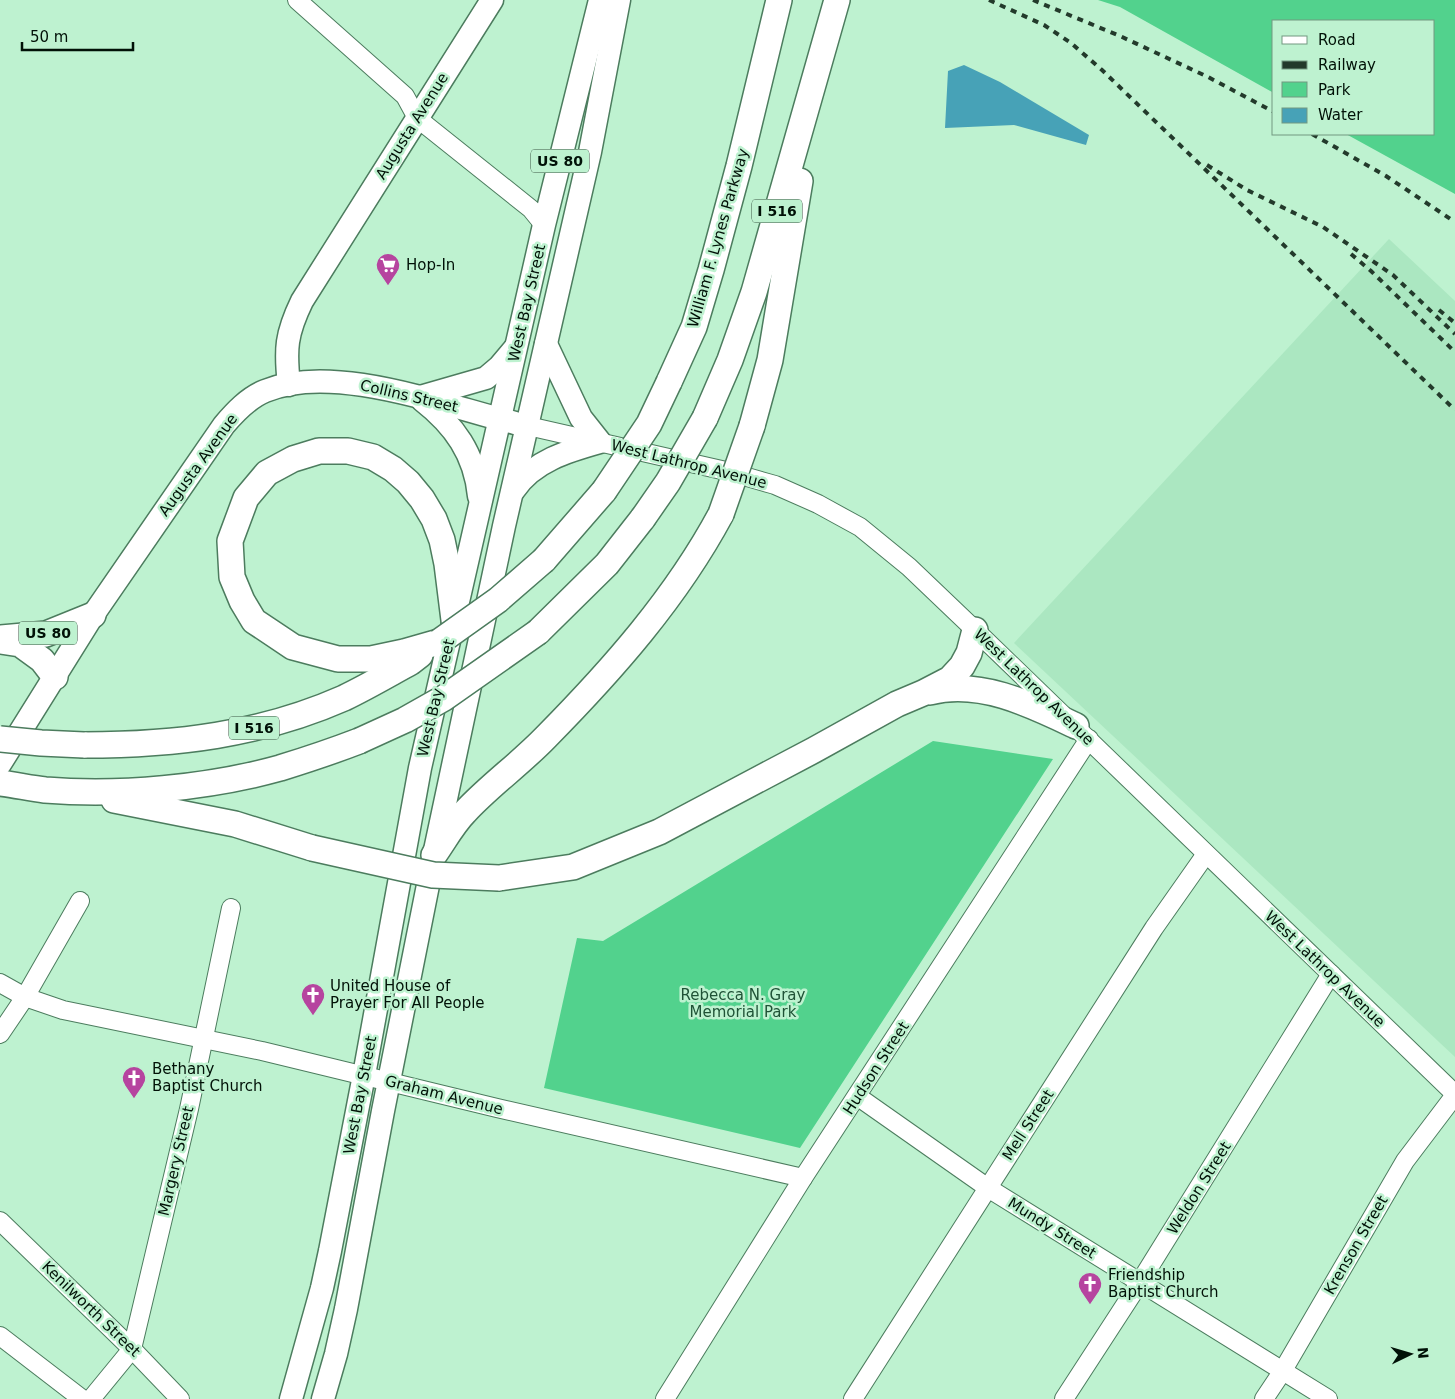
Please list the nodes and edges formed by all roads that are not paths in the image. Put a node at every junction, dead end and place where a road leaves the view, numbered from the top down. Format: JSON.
{"nodes":[{"id":1,"x":298,"y":0,"type":"edge"},
{"id":2,"x":492,"y":0,"type":"edge"},
{"id":3,"x":600,"y":0,"type":"edge"},
{"id":4,"x":620,"y":0,"type":"edge"},
{"id":5,"x":779,"y":0,"type":"edge"},
{"id":6,"x":837,"y":0,"type":"edge"},
{"id":7,"x":417,"y":118,"type":"junction"},
{"id":8,"x":544,"y":224,"type":"junction"},
{"id":9,"x":546,"y":344,"type":"junction"},
{"id":10,"x":516,"y":346,"type":"junction"},
{"id":11,"x":289,"y":385,"type":"junction"},
{"id":12,"x":420,"y":398,"type":"junction"},
{"id":13,"x":500,"y":419,"type":"junction"},
{"id":14,"x":528,"y":426,"type":"junction"},
{"id":15,"x":600,"y":442,"type":"junction"},
{"id":16,"x":512,"y":493,"type":"junction"},
{"id":17,"x":480,"y":505,"type":"junction"},
{"id":18,"x":93,"y":615,"type":"junction"},
{"id":19,"x":454,"y":620,"type":"junction"},
{"id":20,"x":975,"y":630,"type":"junction"},
{"id":21,"x":0,"y":639,"type":"edge"},
{"id":22,"x":407,"y":657,"type":"junction"},
{"id":23,"x":55,"y":677,"type":"junction"},
{"id":24,"x":923,"y":693,"type":"junction"},
{"id":25,"x":1082,"y":732,"type":"junction"},
{"id":26,"x":0,"y":739,"type":"edge"},
{"id":27,"x":0,"y":764,"type":"edge"},
{"id":28,"x":0,"y":782,"type":"edge"},
{"id":29,"x":78,"y":791,"type":"junction"},
{"id":30,"x":1206,"y":854,"type":"junction"},
{"id":31,"x":434,"y":855,"type":"junction"},
{"id":32,"x":80,"y":901,"type":"dead end"},
{"id":33,"x":230,"y":908,"type":"dead end"},
{"id":34,"x":1331,"y":974,"type":"junction"},
{"id":35,"x":0,"y":983,"type":"edge"},
{"id":36,"x":25,"y":997,"type":"junction"},
{"id":37,"x":0,"y":1034,"type":"edge"},
{"id":38,"x":204,"y":1039,"type":"junction"},
{"id":39,"x":364,"y":1075,"type":"junction"},
{"id":40,"x":389,"y":1081,"type":"junction"},
{"id":41,"x":1455,"y":1094,"type":"edge"},
{"id":42,"x":857,"y":1096,"type":"junction"},
{"id":43,"x":803,"y":1178,"type":"junction"},
{"id":44,"x":988,"y":1188,"type":"junction"},
{"id":45,"x":0,"y":1220,"type":"edge"},
{"id":46,"x":1140,"y":1282,"type":"junction"},
{"id":47,"x":0,"y":1336,"type":"edge"},
{"id":48,"x":132,"y":1349,"type":"junction"},
{"id":49,"x":1282,"y":1372,"type":"junction"},
{"id":50,"x":82,"y":1399,"type":"edge"},
{"id":51,"x":90,"y":1399,"type":"edge"},
{"id":52,"x":180,"y":1399,"type":"edge"},
{"id":53,"x":291,"y":1399,"type":"edge"},
{"id":54,"x":323,"y":1399,"type":"edge"},
{"id":55,"x":665,"y":1399,"type":"edge"},
{"id":56,"x":853,"y":1399,"type":"edge"},
{"id":57,"x":1064,"y":1399,"type":"edge"},
{"id":58,"x":1264,"y":1399,"type":"edge"},
{"id":59,"x":1328,"y":1399,"type":"edge"}],
"edges":[{"from":1,"to":7,"type":"street"},
{"from":2,"to":7,"type":"main road","name":"Augusta Avenue"},
{"from":3,"to":8,"type":"main road","name":"West Bay Street","number":"US 80"},
{"from":4,"to":9,"type":"main road","name":"West Bay Street","number":"US 80"},
{"from":5,"to":22,"type":"highway","name":"William F. Lynes Parkway","number":"I 516","bridge":true},
{"from":6,"to":29,"type":"highway","number":"I 516","bridge":true},
{"from":6,"to":31,"type":"highway","bridge":true},
{"from":7,"to":8,"type":"street"},
{"from":7,"to":11,"type":"main road","name":"Augusta Avenue"},
{"from":8,"to":10,"type":"main road","name":"West Bay Street","number":"US 80"},
{"from":9,"to":14,"type":"main road","name":"West Bay Street","number":"US 80"},
{"from":9,"to":15,"type":"main road"},
{"from":10,"to":12,"type":"main road"},
{"from":10,"to":13,"type":"main road","name":"West Bay Street"},
{"from":11,"to":12,"type":"main road","name":"Collins Street","number":"US 80"},
{"from":11,"to":18,"type":"main road","name":"Augusta Avenue","number":"US 80"},
{"from":12,"to":13,"type":"main road","name":"Collins Street","number":"US 80"},
{"from":12,"to":17,"type":"main road"},
{"from":13,"to":14,"type":"main road","name":"Collins Street","number":"US 80"},
{"from":13,"to":17,"type":"main road","name":"West Bay Street"},
{"from":14,"to":15,"type":"street","name":"West Lathrop Avenue"},
{"from":14,"to":16,"type":"main road","name":"West Bay Street"},
{"from":15,"to":16,"type":"main road"},
{"from":15,"to":20,"type":"street","name":"West Lathrop Avenue"},
{"from":16,"to":31,"type":"main road","name":"West Bay Street"},
{"from":17,"to":19,"type":"main road","name":"West Bay Street"},
{"from":18,"to":21,"type":"highway","number":"US 80"},
{"from":18,"to":23,"type":"main road","name":"Augusta Avenue","number":"US 80"},
{"from":19,"to":22,"type":"highway"},
{"from":19,"to":39,"type":"main road","name":"West Bay Street"},
{"from":20,"to":24,"type":"highway"},
{"from":20,"to":25,"type":"street","name":"West Lathrop Avenue"},
{"from":21,"to":23,"type":"highway"},
{"from":22,"to":26,"type":"highway","number":"I 516","bridge":true},
{"from":23,"to":27,"type":"main road","name":"Augusta Avenue","number":"US 80"},
{"from":24,"to":25,"type":"highway"},
{"from":24,"to":29,"type":"highway","bridge":true},
{"from":25,"to":30,"type":"street","name":"West Lathrop Avenue"},
{"from":25,"to":42,"type":"street","name":"Hudson Street"},
{"from":28,"to":29,"type":"highway","number":"I 516"},
{"from":30,"to":34,"type":"street","name":"West Lathrop Avenue"},
{"from":30,"to":44,"type":"street","name":"Mell Street"},
{"from":31,"to":40,"type":"main road","name":"West Bay Street"},
{"from":32,"to":36,"type":"street"},
{"from":33,"to":38,"type":"street","name":"Margery Street"},
{"from":34,"to":41,"type":"street","name":"West Lathrop Avenue"},
{"from":34,"to":46,"type":"street","name":"Weldon Street"},
{"from":35,"to":36,"type":"street","name":"Graham Avenue"},
{"from":36,"to":37,"type":"street"},
{"from":36,"to":38,"type":"street","name":"Graham Avenue"},
{"from":38,"to":39,"type":"street","name":"Graham Avenue"},
{"from":38,"to":48,"type":"street","name":"Margery Street"},
{"from":39,"to":40,"type":"street","name":"Graham Avenue"},
{"from":39,"to":53,"type":"main road","name":"West Bay Street"},
{"from":40,"to":43,"type":"street","name":"Graham Avenue"},
{"from":40,"to":54,"type":"main road","name":"West Bay Street"},
{"from":41,"to":49,"type":"street","name":"Krenson Street"},
{"from":42,"to":43,"type":"street","name":"Hudson Street"},
{"from":42,"to":44,"type":"street","name":"Mundy Street"},
{"from":43,"to":55,"type":"street","name":"Hudson Street"},
{"from":44,"to":46,"type":"street","name":"Mundy Street"},
{"from":44,"to":56,"type":"street","name":"Mell Street"},
{"from":45,"to":48,"type":"street","name":"Kenilworth Street"},
{"from":46,"to":49,"type":"street","name":"Mundy Street"},
{"from":46,"to":57,"type":"street","name":"Weldon Street"},
{"from":47,"to":50,"type":"street"},
{"from":48,"to":51,"type":"street","name":"Margery Street"},
{"from":48,"to":52,"type":"street","name":"Kenilworth Street"},
{"from":49,"to":58,"type":"street","name":"Krenson Street"},
{"from":49,"to":59,"type":"street","name":"Mundy Street"}]}
